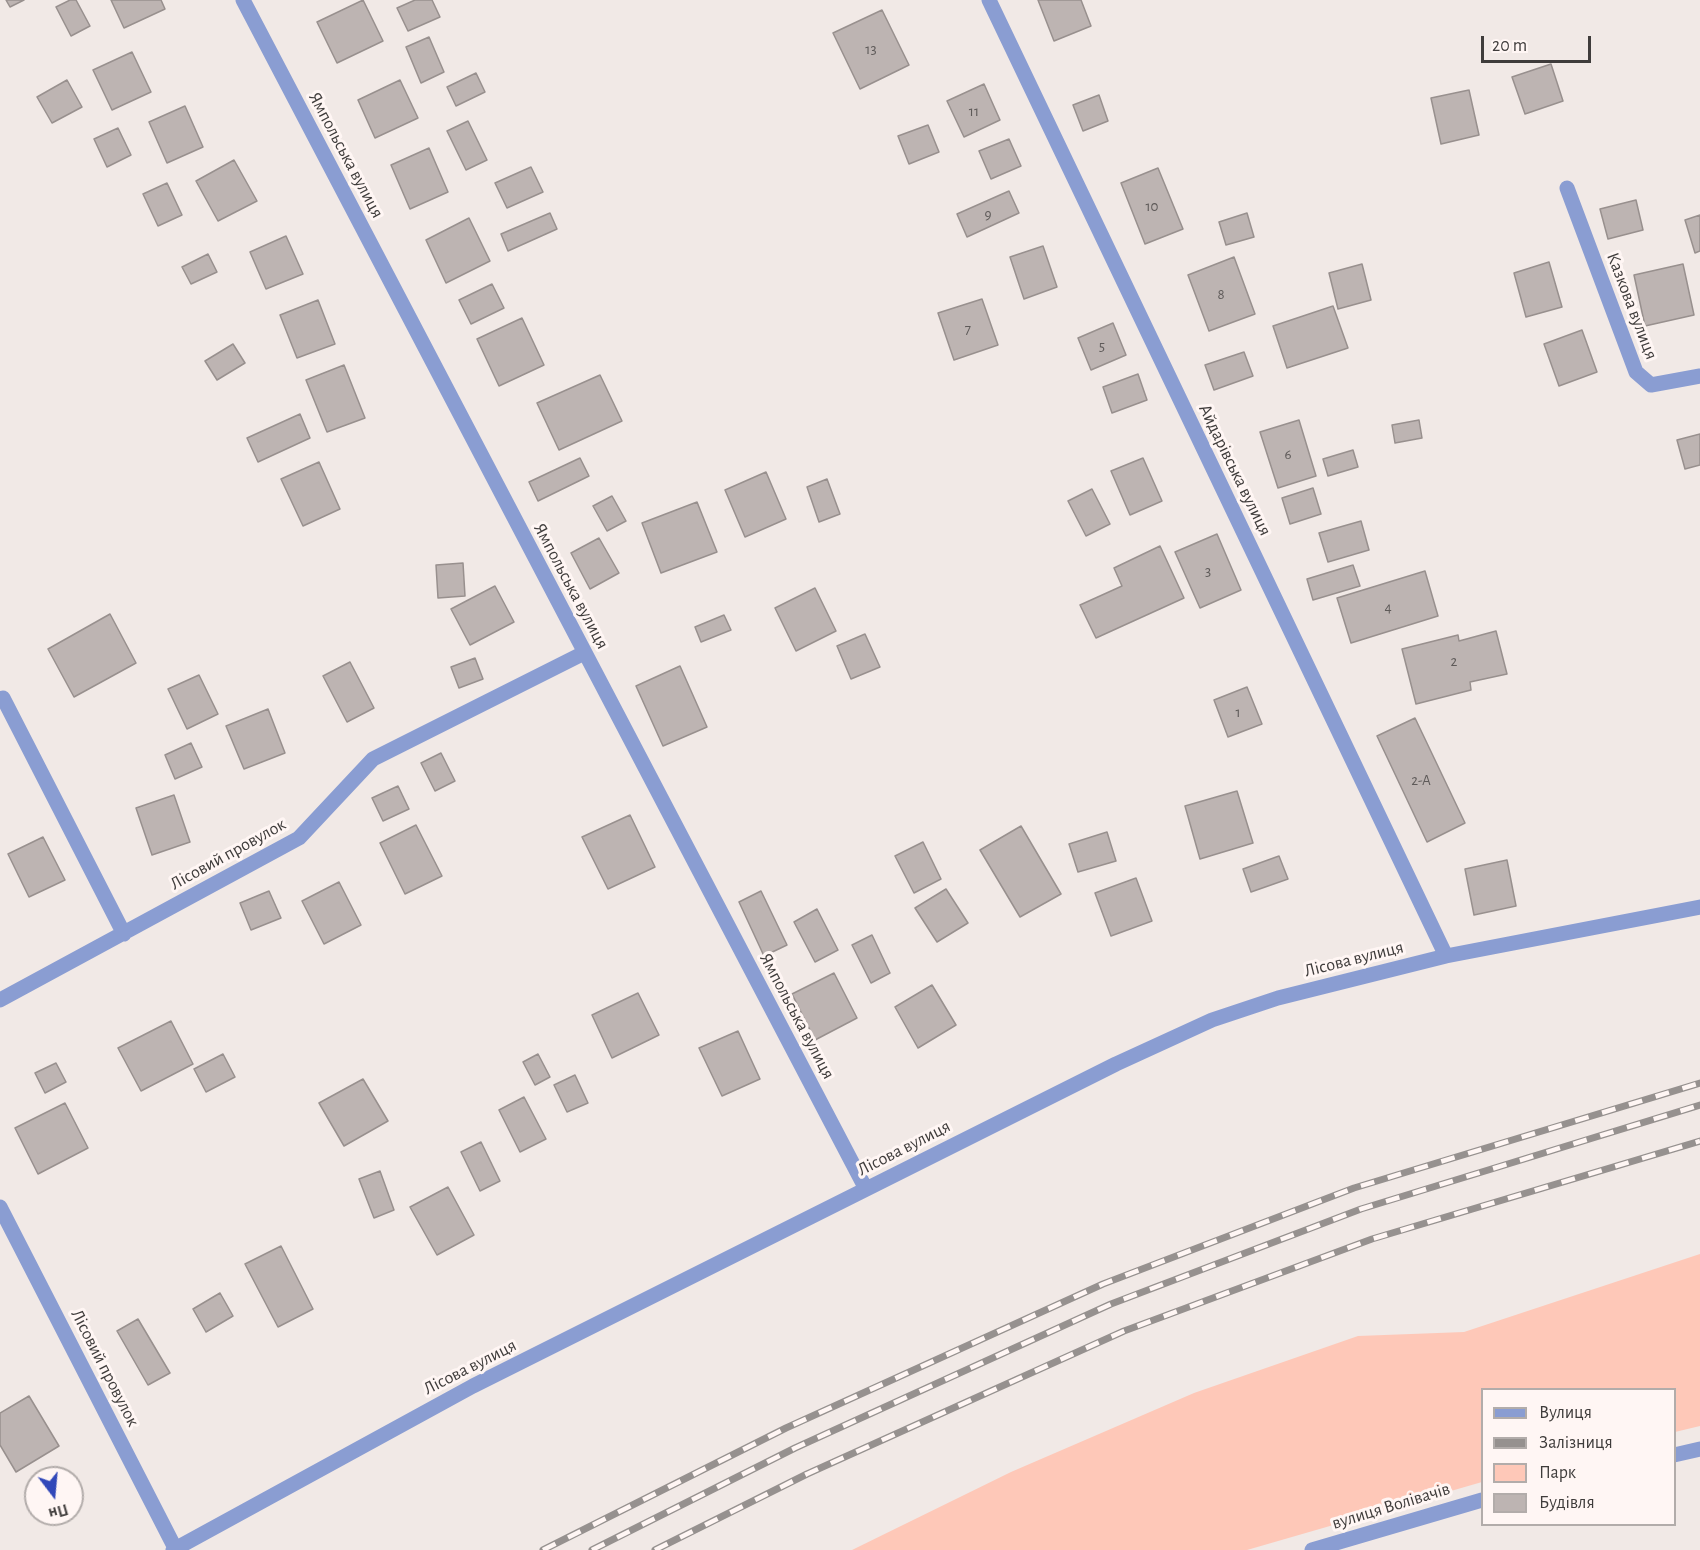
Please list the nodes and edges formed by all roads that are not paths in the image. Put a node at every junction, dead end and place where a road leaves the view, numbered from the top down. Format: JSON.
{"nodes":[{"id":1,"x":243,"y":0,"type":"edge"},
{"id":2,"x":989,"y":0,"type":"edge"},
{"id":3,"x":1567,"y":189,"type":"dead end"},
{"id":4,"x":1700,"y":376,"type":"edge"},
{"id":5,"x":584,"y":653,"type":"junction"},
{"id":6,"x":3,"y":698,"type":"dead end"},
{"id":7,"x":1700,"y":908,"type":"edge"},
{"id":8,"x":124,"y":934,"type":"junction"},
{"id":9,"x":1446,"y":956,"type":"junction"},
{"id":10,"x":0,"y":1000,"type":"edge"},
{"id":11,"x":866,"y":1190,"type":"junction"},
{"id":12,"x":0,"y":1207,"type":"edge"},
{"id":13,"x":1700,"y":1449,"type":"edge"},
{"id":14,"x":1676,"y":1455,"type":"edge"},
{"id":15,"x":1481,"y":1500,"type":"edge"},
{"id":16,"x":174,"y":1549,"type":"edge"},
{"id":17,"x":1312,"y":1550,"type":"edge"}],
"edges":[{"from":1,"to":5,"type":"street","name":"Ямпольська вулиця"},
{"from":2,"to":9,"type":"street","name":"Айдарівська вулиця"},
{"from":3,"to":4,"type":"street","name":"Казкова вулиця"},
{"from":5,"to":8,"type":"street","name":"Лісовий провулок"},
{"from":5,"to":11,"type":"street","name":"Ямпольська вулиця"},
{"from":6,"to":8,"type":"street"},
{"from":7,"to":9,"type":"street","name":"Лісова вулиця"},
{"from":8,"to":10,"type":"street","name":"Лісовий провулок"},
{"from":9,"to":11,"type":"street","name":"Лісова вулиця"},
{"from":11,"to":16,"type":"street","name":"Лісова вулиця"},
{"from":12,"to":16,"type":"street","name":"Лісовий провулок"},
{"from":13,"to":14,"type":"street"},
{"from":15,"to":17,"type":"street","name":"вулиця Волівачів"}]}
